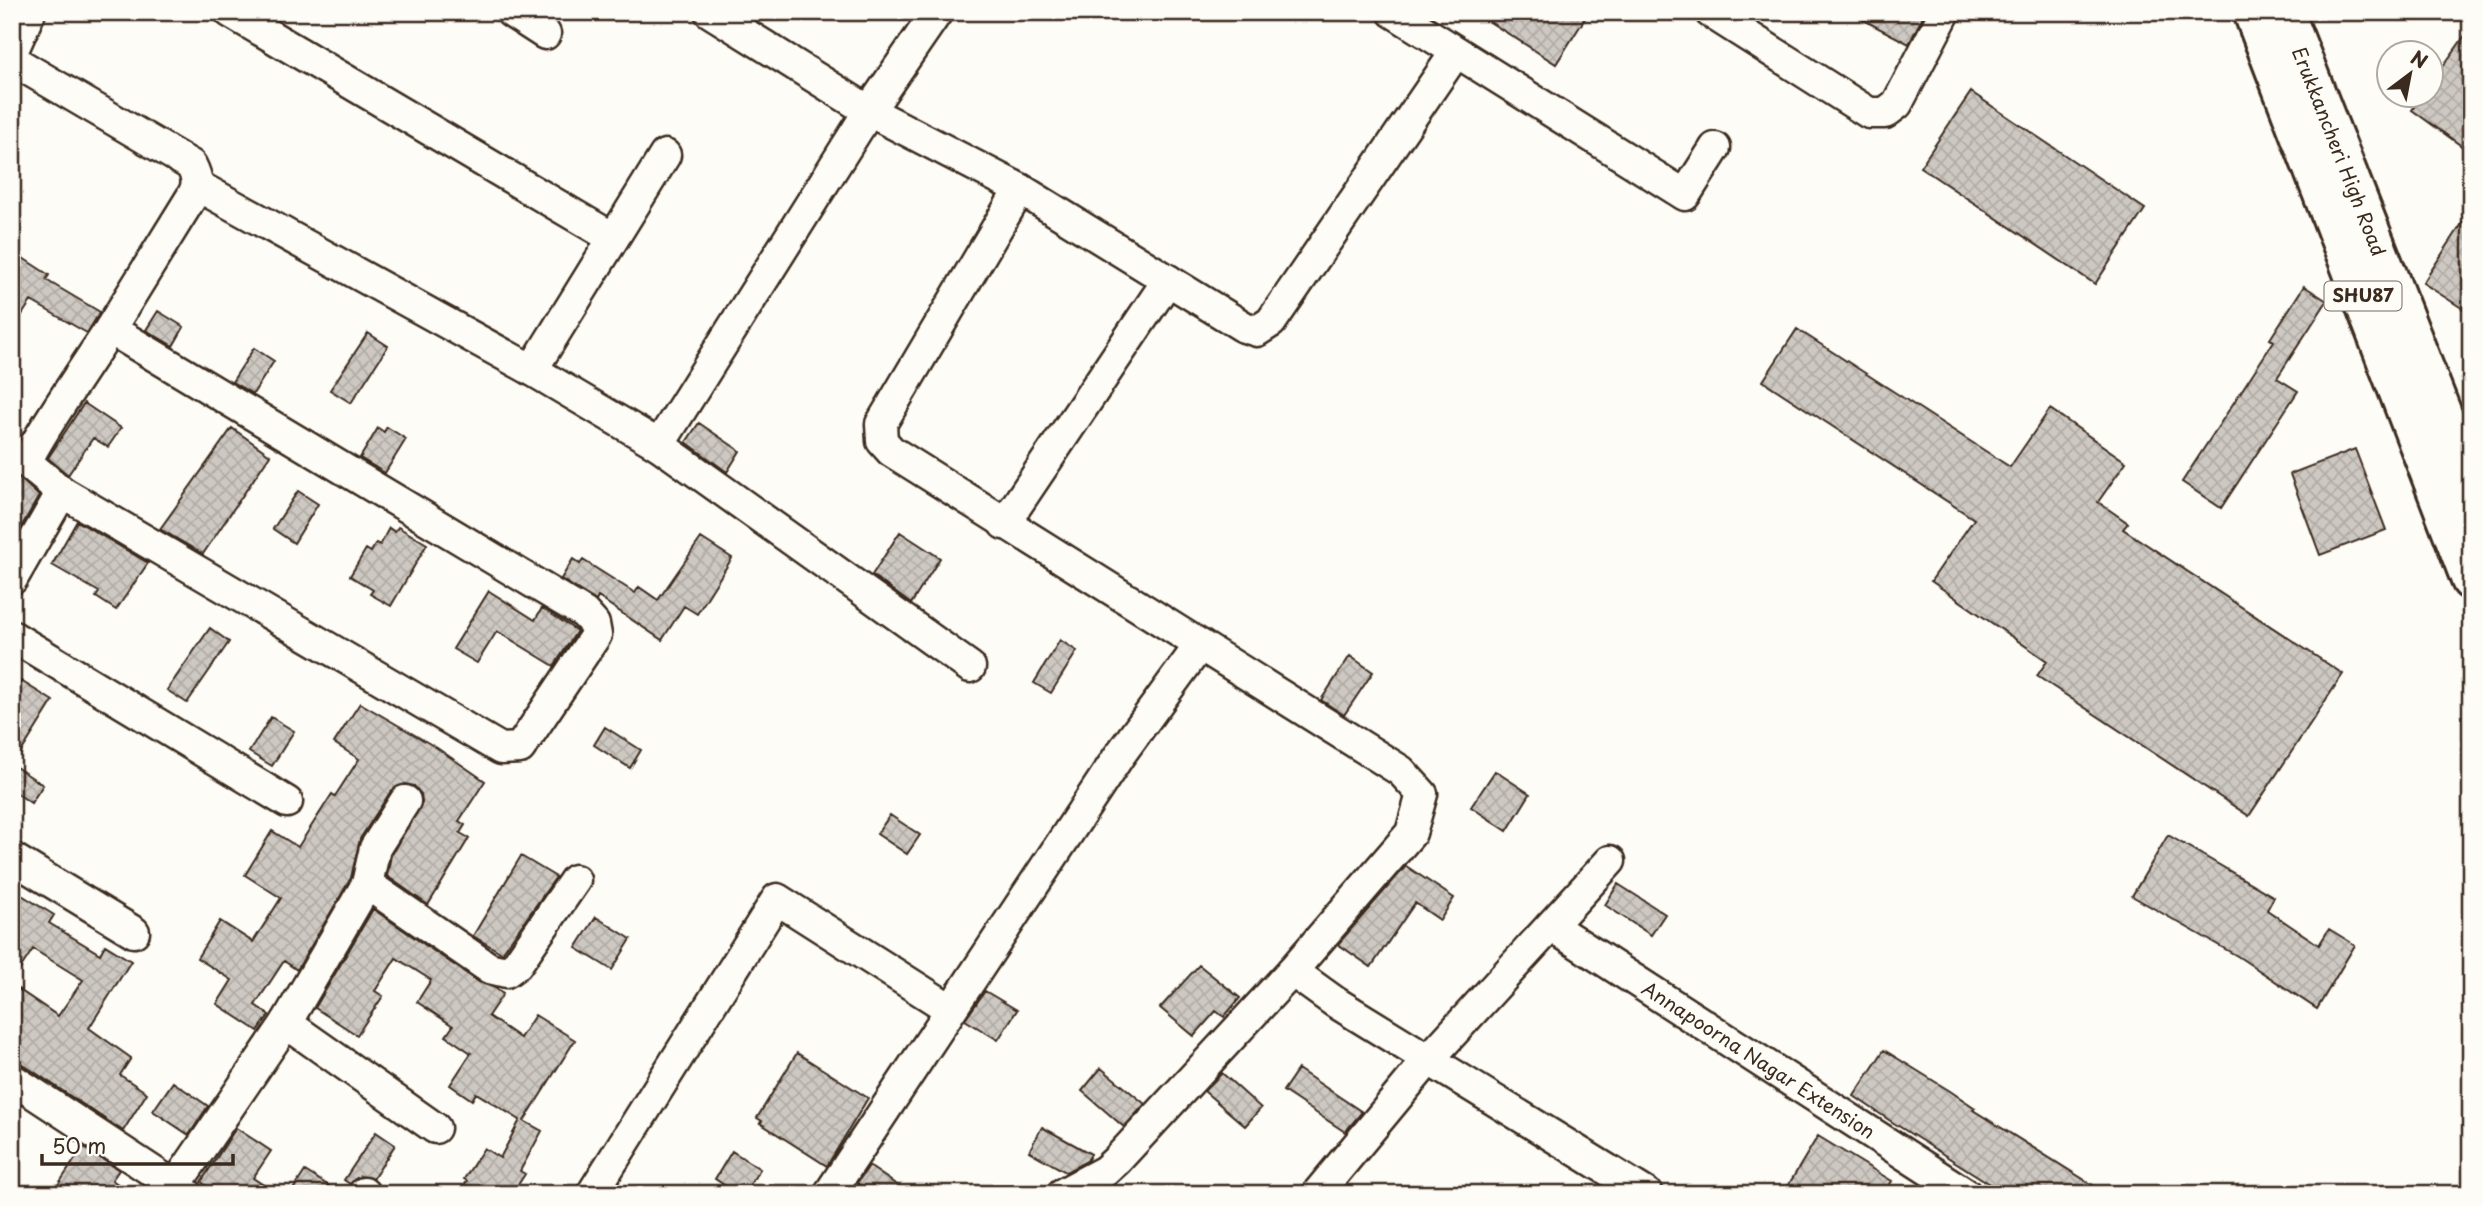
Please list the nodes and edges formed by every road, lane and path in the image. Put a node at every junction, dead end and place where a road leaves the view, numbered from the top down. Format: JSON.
{"nodes":[{"id":1,"x":30,"y":12,"type":"edge"},
{"id":2,"x":230,"y":12,"type":"edge"},
{"id":3,"x":511,"y":12,"type":"edge"},
{"id":4,"x":710,"y":12,"type":"edge"},
{"id":5,"x":937,"y":12,"type":"edge"},
{"id":6,"x":1393,"y":12,"type":"edge"},
{"id":7,"x":1710,"y":12,"type":"edge"},
{"id":8,"x":1945,"y":12,"type":"edge"},
{"id":9,"x":2253,"y":12,"type":"edge"},
{"id":10,"x":2284,"y":12,"type":"edge"},
{"id":11,"x":545,"y":34,"type":"dead end"},
{"id":12,"x":12,"y":52,"type":"edge"},
{"id":13,"x":1455,"y":52,"type":"junction"},
{"id":14,"x":12,"y":60,"type":"edge"},
{"id":15,"x":870,"y":111,"type":"junction"},
{"id":16,"x":1715,"y":148,"type":"dead end"},
{"id":17,"x":664,"y":155,"type":"dead end"},
{"id":18,"x":198,"y":186,"type":"junction"},
{"id":19,"x":1020,"y":188,"type":"junction"},
{"id":20,"x":613,"y":238,"type":"junction"},
{"id":21,"x":1168,"y":279,"type":"junction"},
{"id":22,"x":110,"y":330,"type":"junction"},
{"id":23,"x":532,"y":370,"type":"junction"},
{"id":24,"x":659,"y":445,"type":"junction"},
{"id":25,"x":2471,"y":488,"type":"edge"},
{"id":26,"x":62,"y":492,"type":"junction"},
{"id":27,"x":1004,"y":524,"type":"junction"},
{"id":28,"x":12,"y":579,"type":"edge"},
{"id":29,"x":2471,"y":580,"type":"edge"},
{"id":30,"x":12,"y":636,"type":"edge"},
{"id":31,"x":1200,"y":645,"type":"junction"},
{"id":32,"x":970,"y":667,"type":"dead end"},
{"id":33,"x":405,"y":801,"type":"dead end"},
{"id":34,"x":287,"y":802,"type":"dead end"},
{"id":35,"x":12,"y":858,"type":"edge"},
{"id":36,"x":1610,"y":861,"type":"dead end"},
{"id":37,"x":575,"y":880,"type":"dead end"},
{"id":38,"x":367,"y":884,"type":"junction"},
{"id":39,"x":1550,"y":926,"type":"junction"},
{"id":40,"x":134,"y":932,"type":"dead end"},
{"id":41,"x":1292,"y":971,"type":"junction"},
{"id":42,"x":950,"y":1009,"type":"junction"},
{"id":43,"x":286,"y":1023,"type":"junction"},
{"id":44,"x":1428,"y":1060,"type":"junction"},
{"id":45,"x":12,"y":1079,"type":"edge"},
{"id":46,"x":435,"y":1128,"type":"dead end"},
{"id":47,"x":181,"y":1190,"type":"edge"},
{"id":48,"x":1327,"y":1191,"type":"edge"},
{"id":49,"x":593,"y":1194,"type":"edge"},
{"id":50,"x":829,"y":1194,"type":"edge"},
{"id":51,"x":1062,"y":1194,"type":"edge"},
{"id":52,"x":1647,"y":1194,"type":"edge"},
{"id":53,"x":1966,"y":1194,"type":"edge"}],
"edges":[{"from":1,"to":12,"type":"street"},
{"from":2,"to":20,"type":"street"},
{"from":3,"to":11,"type":"street"},
{"from":4,"to":15,"type":"street"},
{"from":5,"to":15,"type":"street"},
{"from":6,"to":13,"type":"street"},
{"from":7,"to":8,"type":"street"},
{"from":9,"to":29,"type":"main road","number":"SHU87"},
{"from":10,"to":25,"type":"main road","name":"Erukkancheri High Road","number":"SHU87"},
{"from":13,"to":16,"type":"street"},
{"from":13,"to":21,"type":"street"},
{"from":14,"to":18,"type":"street"},
{"from":15,"to":19,"type":"street"},
{"from":15,"to":24,"type":"street"},
{"from":17,"to":20,"type":"street"},
{"from":18,"to":22,"type":"street"},
{"from":18,"to":23,"type":"street"},
{"from":19,"to":21,"type":"street"},
{"from":19,"to":27,"type":"street"},
{"from":20,"to":23,"type":"street"},
{"from":21,"to":27,"type":"street"},
{"from":22,"to":26,"type":"street"},
{"from":22,"to":26,"type":"street"},
{"from":23,"to":24,"type":"street"},
{"from":24,"to":32,"type":"street"},
{"from":26,"to":28,"type":"street"},
{"from":27,"to":31,"type":"street"},
{"from":30,"to":34,"type":"street"},
{"from":31,"to":41,"type":"street"},
{"from":31,"to":42,"type":"street"},
{"from":33,"to":38,"type":"street"},
{"from":35,"to":40,"type":"street"},
{"from":36,"to":39,"type":"street"},
{"from":37,"to":38,"type":"street"},
{"from":38,"to":43,"type":"street"},
{"from":39,"to":44,"type":"street"},
{"from":39,"to":53,"type":"street","name":"Annapoorna Nagar Extension"},
{"from":41,"to":44,"type":"street"},
{"from":41,"to":51,"type":"street"},
{"from":42,"to":49,"type":"street"},
{"from":42,"to":50,"type":"street"},
{"from":43,"to":46,"type":"street"},
{"from":43,"to":47,"type":"street"},
{"from":44,"to":48,"type":"street"},
{"from":44,"to":52,"type":"street"},
{"from":45,"to":47,"type":"street"}]}
